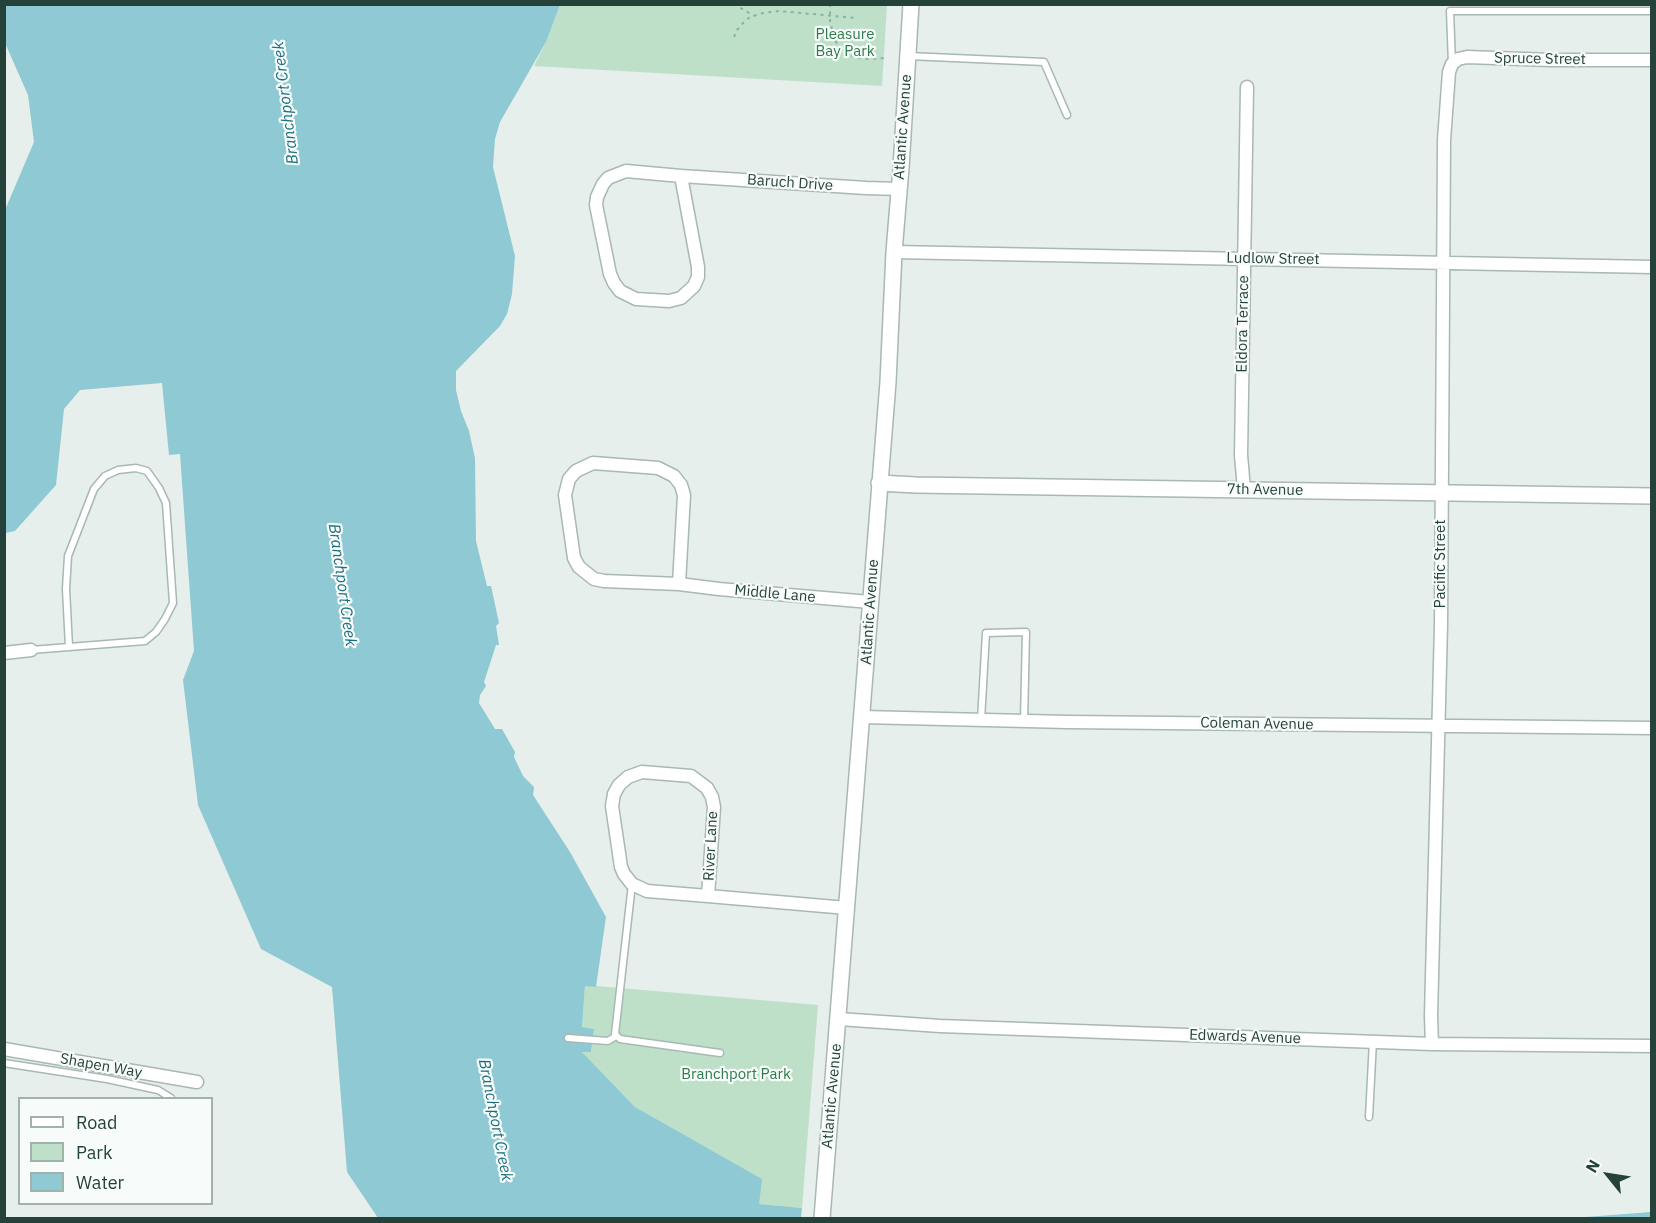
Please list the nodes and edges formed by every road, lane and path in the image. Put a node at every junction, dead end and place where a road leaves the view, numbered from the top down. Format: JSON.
{"nodes":[{"id":1,"x":734,"y":4,"type":"edge"},
{"id":2,"x":830,"y":4,"type":"edge"},
{"id":3,"x":911,"y":4,"type":"edge"},
{"id":4,"x":1652,"y":11,"type":"edge"},
{"id":5,"x":754,"y":16,"type":"junction"},
{"id":6,"x":829,"y":16,"type":"junction"},
{"id":7,"x":856,"y":18,"type":"dead end"},
{"id":8,"x":734,"y":38,"type":"dead end"},
{"id":9,"x":908,"y":56,"type":"junction"},
{"id":10,"x":888,"y":58,"type":"dead end"},
{"id":11,"x":1652,"y":60,"type":"edge"},
{"id":12,"x":1452,"y":64,"type":"junction"},
{"id":13,"x":1247,"y":87,"type":"dead end"},
{"id":14,"x":1067,"y":115,"type":"dead end"},
{"id":15,"x":681,"y":176,"type":"junction"},
{"id":16,"x":899,"y":189,"type":"junction"},
{"id":17,"x":894,"y":252,"type":"junction"},
{"id":18,"x":1244,"y":258,"type":"junction"},
{"id":19,"x":1445,"y":262,"type":"junction"},
{"id":20,"x":1652,"y":267,"type":"edge"},
{"id":21,"x":879,"y":483,"type":"junction"},
{"id":22,"x":1244,"y":489,"type":"junction"},
{"id":23,"x":1441,"y":493,"type":"junction"},
{"id":24,"x":1652,"y":496,"type":"edge"},
{"id":25,"x":679,"y":584,"type":"junction"},
{"id":26,"x":870,"y":602,"type":"junction"},
{"id":27,"x":69,"y":647,"type":"junction"},
{"id":28,"x":31,"y":650,"type":"joint"},
{"id":29,"x":4,"y":652,"type":"edge"},
{"id":30,"x":862,"y":717,"type":"junction"},
{"id":31,"x":981,"y":720,"type":"junction"},
{"id":32,"x":1024,"y":721,"type":"junction"},
{"id":33,"x":1438,"y":726,"type":"junction"},
{"id":34,"x":1652,"y":728,"type":"edge"},
{"id":35,"x":632,"y":884,"type":"junction"},
{"id":36,"x":708,"y":896,"type":"junction"},
{"id":37,"x":847,"y":908,"type":"junction"},
{"id":38,"x":839,"y":1019,"type":"junction"},
{"id":39,"x":616,"y":1036,"type":"junction"},
{"id":40,"x":568,"y":1038,"type":"dead end"},
{"id":41,"x":1373,"y":1041,"type":"junction"},
{"id":42,"x":1432,"y":1044,"type":"junction"},
{"id":43,"x":1652,"y":1046,"type":"edge"},
{"id":44,"x":4,"y":1050,"type":"edge"},
{"id":45,"x":720,"y":1053,"type":"dead end"},
{"id":46,"x":4,"y":1063,"type":"edge"},
{"id":47,"x":197,"y":1082,"type":"dead end"},
{"id":48,"x":169,"y":1097,"type":"edge"},
{"id":49,"x":1369,"y":1117,"type":"dead end"},
{"id":50,"x":822,"y":1218,"type":"edge"}],
"edges":[{"from":1,"to":5,"type":"path"},
{"from":2,"to":6,"type":"path"},
{"from":3,"to":9,"type":"street","name":"Atlantic Avenue"},
{"from":4,"to":12,"type":"lane"},
{"from":5,"to":6,"type":"path"},
{"from":5,"to":8,"type":"path"},
{"from":6,"to":7,"type":"path"},
{"from":6,"to":10,"type":"path"},
{"from":9,"to":14,"type":"lane"},
{"from":9,"to":16,"type":"street","name":"Atlantic Avenue"},
{"from":11,"to":12,"type":"street","name":"Spruce Street"},
{"from":12,"to":19,"type":"street","name":"Pacific Street"},
{"from":13,"to":18,"type":"street","name":"Eldora Terrace"},
{"from":15,"to":15,"type":"street","name":"Baruch Drive"},
{"from":15,"to":16,"type":"street","name":"Baruch Drive"},
{"from":16,"to":17,"type":"street","name":"Atlantic Avenue"},
{"from":17,"to":18,"type":"street","name":"Ludlow Street"},
{"from":17,"to":21,"type":"street","name":"Atlantic Avenue"},
{"from":18,"to":19,"type":"street","name":"Ludlow Street"},
{"from":18,"to":22,"type":"street","name":"Eldora Terrace"},
{"from":19,"to":20,"type":"street","name":"Ludlow Street"},
{"from":19,"to":23,"type":"street","name":"Pacific Street"},
{"from":21,"to":22,"type":"street","name":"7th Avenue"},
{"from":21,"to":26,"type":"street","name":"Atlantic Avenue"},
{"from":22,"to":23,"type":"street","name":"7th Avenue"},
{"from":23,"to":24,"type":"street","name":"7th Avenue"},
{"from":23,"to":33,"type":"street","name":"Pacific Street"},
{"from":25,"to":25,"type":"street","name":"Middle Lane"},
{"from":25,"to":26,"type":"street","name":"Middle Lane"},
{"from":26,"to":30,"type":"street","name":"Atlantic Avenue"},
{"from":27,"to":27,"type":"lane"},
{"from":27,"to":28,"type":"lane"},
{"from":28,"to":29,"type":"street"},
{"from":30,"to":31,"type":"street","name":"Coleman Avenue"},
{"from":30,"to":37,"type":"street","name":"Atlantic Avenue"},
{"from":31,"to":32,"type":"street","name":"Coleman Avenue"},
{"from":31,"to":32,"type":"lane"},
{"from":32,"to":33,"type":"street","name":"Coleman Avenue"},
{"from":33,"to":34,"type":"street","name":"Coleman Avenue"},
{"from":33,"to":42,"type":"street","name":"Pacific Street"},
{"from":35,"to":36,"type":"street","name":"River Lane"},
{"from":35,"to":36,"type":"street","name":"River Lane"},
{"from":35,"to":39,"type":"lane"},
{"from":36,"to":37,"type":"street","name":"River Lane"},
{"from":37,"to":38,"type":"street","name":"Atlantic Avenue"},
{"from":38,"to":41,"type":"street","name":"Edwards Avenue"},
{"from":38,"to":50,"type":"street","name":"Atlantic Avenue"},
{"from":39,"to":40,"type":"lane"},
{"from":39,"to":45,"type":"lane"},
{"from":41,"to":42,"type":"street","name":"Edwards Avenue"},
{"from":41,"to":49,"type":"lane"},
{"from":42,"to":43,"type":"street","name":"Edwards Avenue"},
{"from":44,"to":47,"type":"street","name":"Shapen Way"},
{"from":46,"to":48,"type":"lane"}]}
